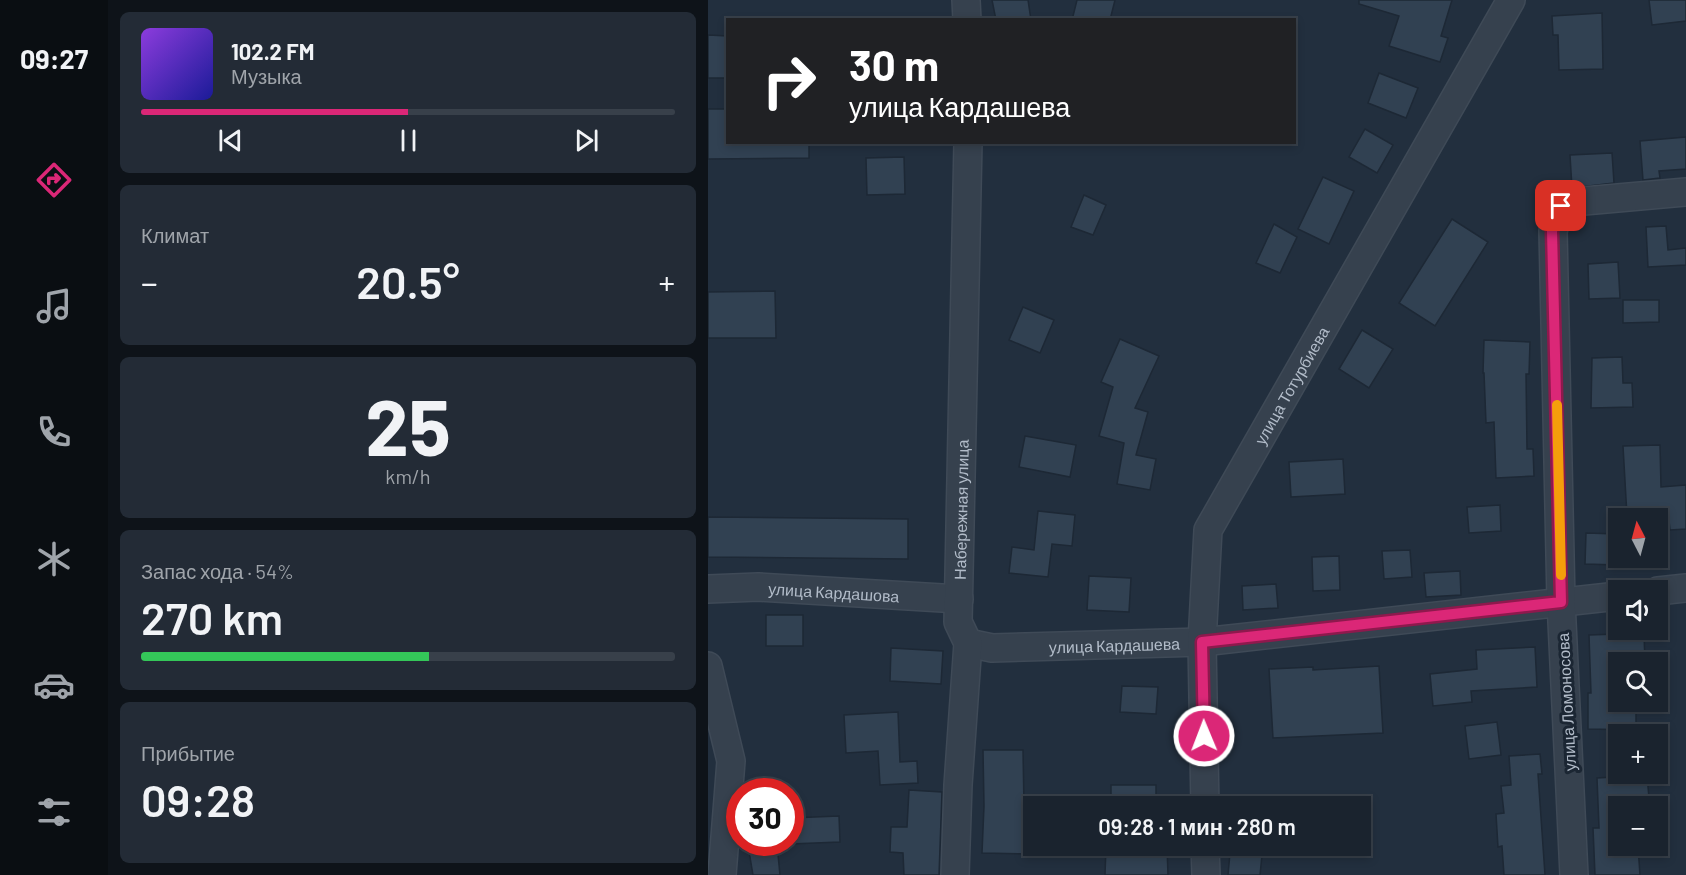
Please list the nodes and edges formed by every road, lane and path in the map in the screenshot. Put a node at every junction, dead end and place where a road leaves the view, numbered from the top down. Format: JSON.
{"nodes":[{"id":1,"x":966,"y":0,"type":"edge"},
{"id":2,"x":1511,"y":0,"type":"edge"},
{"id":3,"x":967,"y":18,"type":"edge"},
{"id":4,"x":968,"y":144,"type":"edge"},
{"id":5,"x":1686,"y":192,"type":"edge"},
{"id":6,"x":708,"y":588,"type":"edge"},
{"id":7,"x":1686,"y":588,"type":"edge"},
{"id":8,"x":1668,"y":590,"type":"edge"},
{"id":9,"x":1608,"y":597,"type":"edge"},
{"id":10,"x":958,"y":599,"type":"junction"},
{"id":11,"x":1561,"y":602,"type":"junction"},
{"id":12,"x":1202,"y":642,"type":"junction"},
{"id":13,"x":968,"y":644,"type":"junction"},
{"id":14,"x":708,"y":666,"type":"edge"},
{"id":15,"x":1205,"y":796,"type":"edge"},
{"id":16,"x":1205,"y":856,"type":"edge"},
{"id":17,"x":722,"y":875,"type":"edge"},
{"id":18,"x":955,"y":875,"type":"edge"},
{"id":19,"x":1206,"y":875,"type":"edge"},
{"id":20,"x":1574,"y":875,"type":"edge"}],
"edges":[{"from":1,"to":3,"type":"street"},
{"from":2,"to":12,"type":"street","name":"улица Тотурбиева"},
{"from":4,"to":10,"type":"street","name":"Набережная улица"},
{"from":5,"to":11,"type":"street","name":"улица Ломоносова"},
{"from":6,"to":10,"type":"street","name":"улица Кардашова"},
{"from":7,"to":8,"type":"street"},
{"from":9,"to":11,"type":"street","name":"улица Кардашева"},
{"from":10,"to":13,"type":"street","name":"Набережная улица"},
{"from":11,"to":12,"type":"street","name":"улица Кардашева"},
{"from":11,"to":20,"type":"street","name":"улица Ломоносова"},
{"from":12,"to":13,"type":"street","name":"улица Кардашева"},
{"from":12,"to":15,"type":"street","name":"улица Тотурбиева"},
{"from":13,"to":18,"type":"street","name":"Набережная улица"},
{"from":14,"to":17,"type":"street"},
{"from":16,"to":19,"type":"street"}]}
